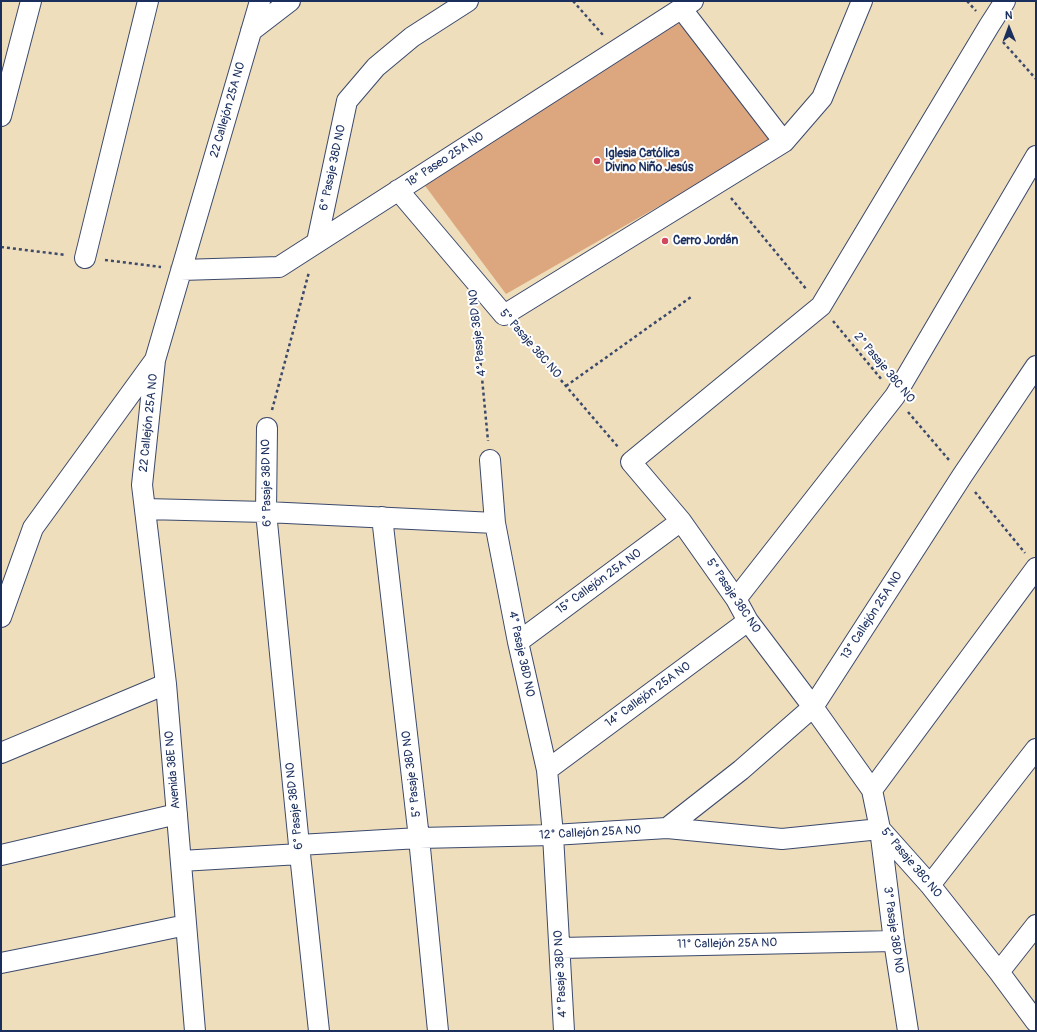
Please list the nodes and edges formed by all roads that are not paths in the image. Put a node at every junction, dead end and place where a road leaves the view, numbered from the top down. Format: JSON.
{"nodes":[{"id":1,"x":31,"y":1,"type":"edge"},
{"id":2,"x":148,"y":1,"type":"edge"},
{"id":3,"x":260,"y":1,"type":"edge"},
{"id":4,"x":290,"y":1,"type":"edge"},
{"id":5,"x":468,"y":1,"type":"edge"},
{"id":6,"x":862,"y":1,"type":"edge"},
{"id":7,"x":1005,"y":1,"type":"edge"},
{"id":8,"x":687,"y":5,"type":"edge"},
{"id":9,"x":251,"y":32,"type":"junction"},
{"id":10,"x":1,"y":116,"type":"edge"},
{"id":11,"x":784,"y":142,"type":"junction"},
{"id":12,"x":1036,"y":156,"type":"edge"},
{"id":13,"x":398,"y":190,"type":"junction"},
{"id":14,"x":317,"y":242,"type":"junction"},
{"id":15,"x":84,"y":258,"type":"dead end"},
{"id":16,"x":181,"y":270,"type":"junction"},
{"id":17,"x":155,"y":360,"type":"junction"},
{"id":18,"x":1036,"y":366,"type":"edge"},
{"id":19,"x":267,"y":428,"type":"road end"},
{"id":20,"x":490,"y":460,"type":"road end"},
{"id":21,"x":145,"y":509,"type":"junction"},
{"id":22,"x":266,"y":512,"type":"junction"},
{"id":23,"x":382,"y":517,"type":"junction"},
{"id":24,"x":681,"y":521,"type":"junction"},
{"id":25,"x":495,"y":523,"type":"junction"},
{"id":26,"x":1031,"y":561,"type":"edge"},
{"id":27,"x":736,"y":599,"type":"junction"},
{"id":28,"x":1,"y":617,"type":"edge"},
{"id":29,"x":748,"y":621,"type":"junction"},
{"id":30,"x":518,"y":642,"type":"junction"},
{"id":31,"x":166,"y":684,"type":"junction"},
{"id":32,"x":813,"y":707,"type":"junction"},
{"id":33,"x":1036,"y":749,"type":"edge"},
{"id":34,"x":1,"y":753,"type":"edge"},
{"id":35,"x":547,"y":770,"type":"junction"},
{"id":36,"x":872,"y":790,"type":"junction"},
{"id":37,"x":177,"y":814,"type":"junction"},
{"id":38,"x":667,"y":828,"type":"junction"},
{"id":39,"x":880,"y":829,"type":"junction"},
{"id":40,"x":553,"y":835,"type":"junction"},
{"id":41,"x":419,"y":838,"type":"junction"},
{"id":42,"x":300,"y":849,"type":"junction"},
{"id":43,"x":1,"y":855,"type":"edge"},
{"id":44,"x":180,"y":861,"type":"junction"},
{"id":45,"x":930,"y":885,"type":"junction"},
{"id":46,"x":186,"y":925,"type":"junction"},
{"id":47,"x":1036,"y":925,"type":"edge"},
{"id":48,"x":894,"y":941,"type":"junction"},
{"id":49,"x":560,"y":948,"type":"junction"},
{"id":50,"x":1,"y":963,"type":"edge"},
{"id":51,"x":999,"y":972,"type":"junction"},
{"id":52,"x":1036,"y":1022,"type":"edge"},
{"id":53,"x":195,"y":1031,"type":"edge"},
{"id":54,"x":319,"y":1031,"type":"edge"},
{"id":55,"x":438,"y":1031,"type":"edge"},
{"id":56,"x":564,"y":1031,"type":"edge"},
{"id":57,"x":908,"y":1031,"type":"edge"}],
"edges":[{"from":1,"to":10,"type":"street"},
{"from":2,"to":15,"type":"street"},
{"from":3,"to":9,"type":"street","name":"22 Callejón 25A NO"},
{"from":4,"to":9,"type":"street"},
{"from":5,"to":14,"type":"street","name":"6° Pasaje 38D NO"},
{"from":6,"to":11,"type":"street"},
{"from":7,"to":24,"type":"street","name":"5° Pasaje 38C NO"},
{"from":8,"to":11,"type":"street"},
{"from":8,"to":13,"type":"street","name":"18° Paseo 25A NO"},
{"from":9,"to":16,"type":"street","name":"22 Callejón 25A NO"},
{"from":11,"to":13,"type":"street","name":"5° Pasaje 38C NO"},
{"from":12,"to":27,"type":"street"},
{"from":13,"to":14,"type":"street","name":"18° Paseo 25A NO"},
{"from":14,"to":16,"type":"street","name":"18° Paseo 25A NO"},
{"from":16,"to":17,"type":"street","name":"22 Callejón 25A NO"},
{"from":17,"to":21,"type":"street","name":"22 Callejón 25A NO"},
{"from":17,"to":28,"type":"street"},
{"from":18,"to":32,"type":"street","name":"13° Callejón 25A NO"},
{"from":19,"to":22,"type":"street","name":"6° Pasaje 38D NO"},
{"from":20,"to":25,"type":"street","name":"4° Pasaje 38D NO"},
{"from":21,"to":22,"type":"street"},
{"from":21,"to":31,"type":"street","name":"Avenida 38E NO"},
{"from":22,"to":23,"type":"street"},
{"from":22,"to":42,"type":"street","name":"6° Pasaje 38D NO"},
{"from":23,"to":25,"type":"street"},
{"from":23,"to":41,"type":"street","name":"5° Pasaje 38D NO"},
{"from":24,"to":27,"type":"street","name":"5° Pasaje 38C NO"},
{"from":24,"to":30,"type":"street","name":"15° Callejón 25A NO"},
{"from":25,"to":30,"type":"street","name":"4° Pasaje 38D NO"},
{"from":26,"to":36,"type":"street"},
{"from":27,"to":29,"type":"street","name":"5° Pasaje 38C NO"},
{"from":29,"to":32,"type":"street","name":"5° Pasaje 38C NO"},
{"from":29,"to":35,"type":"street","name":"14° Callejón 25A NO"},
{"from":30,"to":35,"type":"street","name":"4° Pasaje 38D NO"},
{"from":31,"to":34,"type":"street"},
{"from":31,"to":37,"type":"street","name":"Avenida 38E NO"},
{"from":32,"to":36,"type":"street","name":"5° Pasaje 38C NO"},
{"from":32,"to":38,"type":"street","name":"13° Callejón 25A NO"},
{"from":33,"to":45,"type":"street"},
{"from":35,"to":40,"type":"street","name":"4° Pasaje 38D NO"},
{"from":36,"to":39,"type":"street","name":"5° Pasaje 38C NO"},
{"from":37,"to":43,"type":"street"},
{"from":37,"to":44,"type":"street","name":"Avenida 38E NO"},
{"from":38,"to":39,"type":"street","name":"12° Callejón 25A NO"},
{"from":38,"to":40,"type":"street","name":"12° Callejón 25A NO"},
{"from":39,"to":45,"type":"street","name":"5° Pasaje 38C NO"},
{"from":39,"to":48,"type":"street","name":"3° Pasaje 38D NO"},
{"from":40,"to":41,"type":"street","name":"12° Callejón 25A NO"},
{"from":40,"to":49,"type":"street","name":"4° Pasaje 38D NO"},
{"from":41,"to":42,"type":"street","name":"12° Callejón 25A NO"},
{"from":41,"to":55,"type":"street","name":"5° Pasaje 38D NO"},
{"from":42,"to":44,"type":"street","name":"12° Callejón 25A NO"},
{"from":42,"to":54,"type":"street","name":"6° Pasaje 38D NO"},
{"from":44,"to":46,"type":"street","name":"Avenida 38E NO"},
{"from":45,"to":51,"type":"street","name":"5° Pasaje 38C NO"},
{"from":46,"to":50,"type":"street"},
{"from":46,"to":53,"type":"street","name":"Avenida 38E NO"},
{"from":47,"to":51,"type":"street"},
{"from":48,"to":49,"type":"street","name":"11° Callejón 25A NO"},
{"from":48,"to":57,"type":"street","name":"3° Pasaje 38D NO"},
{"from":49,"to":56,"type":"street","name":"4° Pasaje 38D NO"},
{"from":51,"to":52,"type":"street","name":"5° Pasaje 38C NO"}]}
